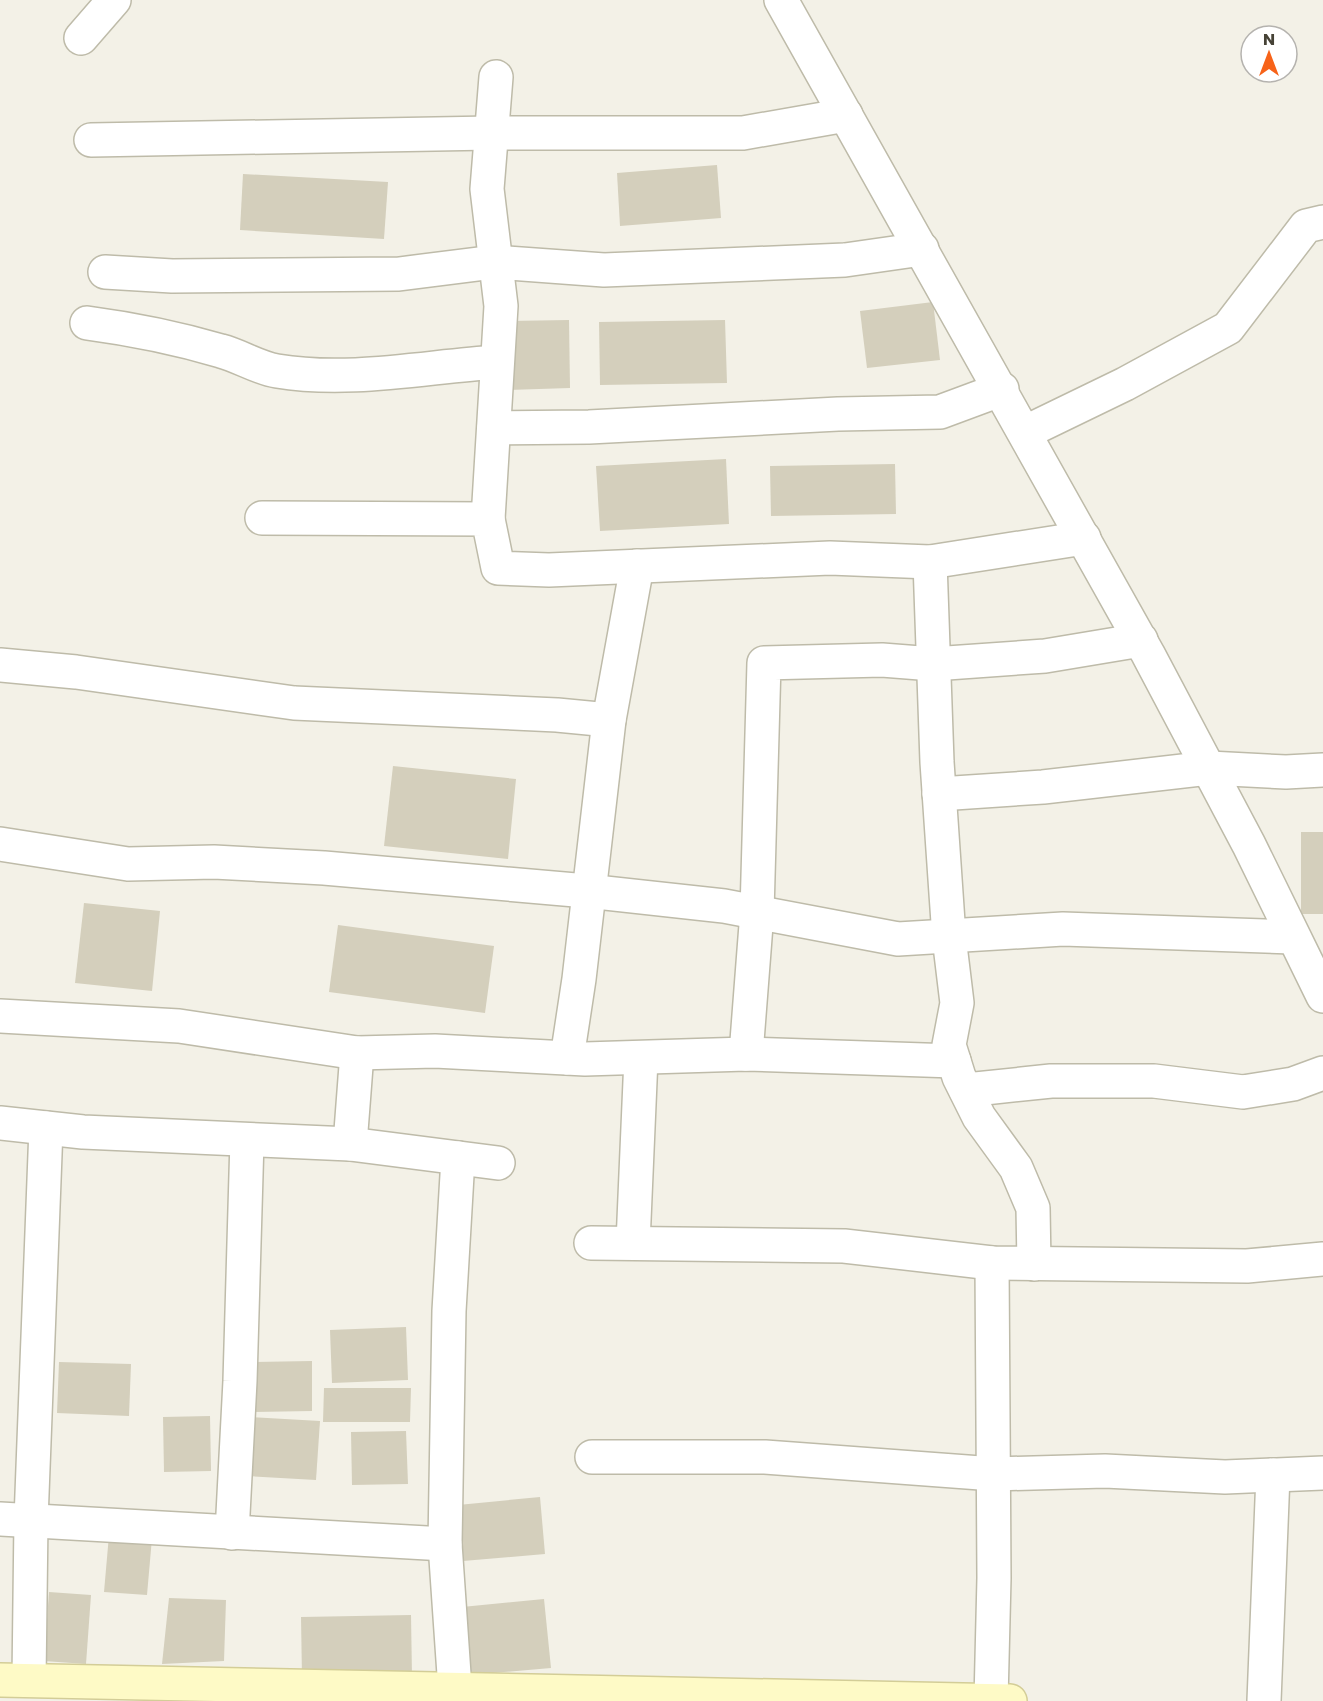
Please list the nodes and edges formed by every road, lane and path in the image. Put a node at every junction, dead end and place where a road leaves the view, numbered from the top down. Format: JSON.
{"nodes":[{"id":1,"x":114,"y":0,"type":"edge"},
{"id":2,"x":782,"y":0,"type":"edge"},
{"id":3,"x":81,"y":38,"type":"dead end"},
{"id":4,"x":496,"y":77,"type":"dead end"},
{"id":5,"x":846,"y":115,"type":"junction"},
{"id":6,"x":492,"y":133,"type":"junction"},
{"id":7,"x":91,"y":140,"type":"dead end"},
{"id":8,"x":1323,"y":222,"type":"edge"},
{"id":9,"x":922,"y":249,"type":"junction"},
{"id":10,"x":494,"y":262,"type":"junction"},
{"id":11,"x":105,"y":272,"type":"dead end"},
{"id":12,"x":87,"y":323,"type":"dead end"},
{"id":13,"x":496,"y":362,"type":"junction"},
{"id":14,"x":1002,"y":389,"type":"junction"},
{"id":15,"x":494,"y":429,"type":"junction"},
{"id":16,"x":1026,"y":432,"type":"junction"},
{"id":17,"x":262,"y":518,"type":"dead end"},
{"id":18,"x":488,"y":519,"type":"junction"},
{"id":19,"x":1084,"y":538,"type":"junction"},
{"id":20,"x":930,"y":562,"type":"junction"},
{"id":21,"x":637,"y":566,"type":"junction"},
{"id":22,"x":1141,"y":640,"type":"junction"},
{"id":23,"x":933,"y":664,"type":"junction"},
{"id":24,"x":0,"y":665,"type":"edge"},
{"id":25,"x":609,"y":720,"type":"junction"},
{"id":26,"x":1209,"y":768,"type":"junction"},
{"id":27,"x":1323,"y":770,"type":"edge"},
{"id":28,"x":939,"y":794,"type":"junction"},
{"id":29,"x":0,"y":844,"type":"edge"},
{"id":30,"x":587,"y":891,"type":"junction"},
{"id":31,"x":757,"y":912,"type":"junction"},
{"id":32,"x":948,"y":937,"type":"junction"},
{"id":33,"x":1292,"y":937,"type":"junction"},
{"id":34,"x":1323,"y":996,"type":"edge"},
{"id":35,"x":0,"y":1016,"type":"edge"},
{"id":36,"x":357,"y":1053,"type":"junction"},
{"id":37,"x":746,"y":1054,"type":"junction"},
{"id":38,"x":567,"y":1058,"type":"junction"},
{"id":39,"x":641,"y":1058,"type":"junction"},
{"id":40,"x":1323,"y":1073,"type":"edge"},
{"id":41,"x":960,"y":1076,"type":"junction"},
{"id":42,"x":0,"y":1123,"type":"edge"},
{"id":43,"x":46,"y":1128,"type":"junction"},
{"id":44,"x":247,"y":1140,"type":"junction"},
{"id":45,"x":351,"y":1144,"type":"junction"},
{"id":46,"x":458,"y":1158,"type":"junction"},
{"id":47,"x":498,"y":1163,"type":"dead end"},
{"id":48,"x":591,"y":1243,"type":"dead end"},
{"id":49,"x":633,"y":1243,"type":"junction"},
{"id":50,"x":1323,"y":1259,"type":"edge"},
{"id":51,"x":992,"y":1263,"type":"junction"},
{"id":52,"x":1034,"y":1264,"type":"junction"},
{"id":53,"x":592,"y":1457,"type":"dead end"},
{"id":54,"x":1323,"y":1473,"type":"edge"},
{"id":55,"x":994,"y":1474,"type":"junction"},
{"id":56,"x":1273,"y":1475,"type":"junction"},
{"id":57,"x":15,"y":1520,"type":"edge"},
{"id":58,"x":232,"y":1533,"type":"junction"},
{"id":59,"x":445,"y":1544,"type":"junction"},
{"id":60,"x":15,"y":1680,"type":"edge"},
{"id":61,"x":456,"y":1689,"type":"junction"},
{"id":62,"x":697,"y":1697,"type":"edge"},
{"id":63,"x":950,"y":1699,"type":"edge"},
{"id":64,"x":1000,"y":1700,"type":"edge"},
{"id":65,"x":1264,"y":1701,"type":"edge"}],
"edges":[{"from":1,"to":3,"type":"street"},
{"from":2,"to":5,"type":"street"},
{"from":4,"to":6,"type":"street"},
{"from":5,"to":6,"type":"street"},
{"from":5,"to":9,"type":"street"},
{"from":6,"to":7,"type":"street"},
{"from":6,"to":10,"type":"street"},
{"from":8,"to":16,"type":"street"},
{"from":9,"to":10,"type":"street"},
{"from":9,"to":14,"type":"street"},
{"from":10,"to":11,"type":"street"},
{"from":10,"to":13,"type":"street"},
{"from":12,"to":13,"type":"street"},
{"from":13,"to":15,"type":"street"},
{"from":14,"to":15,"type":"street"},
{"from":14,"to":16,"type":"street"},
{"from":15,"to":18,"type":"street"},
{"from":16,"to":19,"type":"street"},
{"from":17,"to":18,"type":"street"},
{"from":18,"to":21,"type":"street"},
{"from":19,"to":20,"type":"street"},
{"from":19,"to":22,"type":"street"},
{"from":20,"to":21,"type":"street"},
{"from":20,"to":23,"type":"street"},
{"from":21,"to":25,"type":"street"},
{"from":22,"to":23,"type":"street"},
{"from":22,"to":26,"type":"street"},
{"from":23,"to":28,"type":"street"},
{"from":23,"to":31,"type":"street"},
{"from":24,"to":25,"type":"street"},
{"from":25,"to":30,"type":"street"},
{"from":26,"to":27,"type":"street"},
{"from":26,"to":28,"type":"street"},
{"from":26,"to":33,"type":"street"},
{"from":28,"to":32,"type":"street"},
{"from":29,"to":30,"type":"street"},
{"from":30,"to":31,"type":"street"},
{"from":30,"to":38,"type":"street"},
{"from":31,"to":32,"type":"street"},
{"from":31,"to":37,"type":"street"},
{"from":32,"to":33,"type":"street"},
{"from":32,"to":41,"type":"street"},
{"from":33,"to":34,"type":"street"},
{"from":35,"to":36,"type":"street"},
{"from":36,"to":38,"type":"street"},
{"from":36,"to":45,"type":"street"},
{"from":37,"to":39,"type":"street"},
{"from":37,"to":41,"type":"street"},
{"from":38,"to":39,"type":"street"},
{"from":39,"to":49,"type":"street"},
{"from":40,"to":41,"type":"street"},
{"from":41,"to":52,"type":"street"},
{"from":42,"to":43,"type":"street"},
{"from":43,"to":44,"type":"street"},
{"from":43,"to":57,"type":"street"},
{"from":44,"to":45,"type":"street"},
{"from":44,"to":58,"type":"street"},
{"from":45,"to":46,"type":"street"},
{"from":46,"to":47,"type":"street"},
{"from":46,"to":59,"type":"street"},
{"from":48,"to":49,"type":"street"},
{"from":49,"to":51,"type":"street"},
{"from":50,"to":52,"type":"street"},
{"from":51,"to":52,"type":"street"},
{"from":51,"to":55,"type":"street"},
{"from":53,"to":55,"type":"street"},
{"from":54,"to":56,"type":"street"},
{"from":55,"to":56,"type":"street"},
{"from":55,"to":64,"type":"street"},
{"from":56,"to":65,"type":"street"},
{"from":57,"to":58,"type":"street"},
{"from":57,"to":60,"type":"street"},
{"from":58,"to":59,"type":"street"},
{"from":59,"to":61,"type":"street"},
{"from":60,"to":61,"type":"street"},
{"from":61,"to":62,"type":"street"},
{"from":62,"to":63,"type":"street"},
{"from":63,"to":64,"type":"street"}]}
